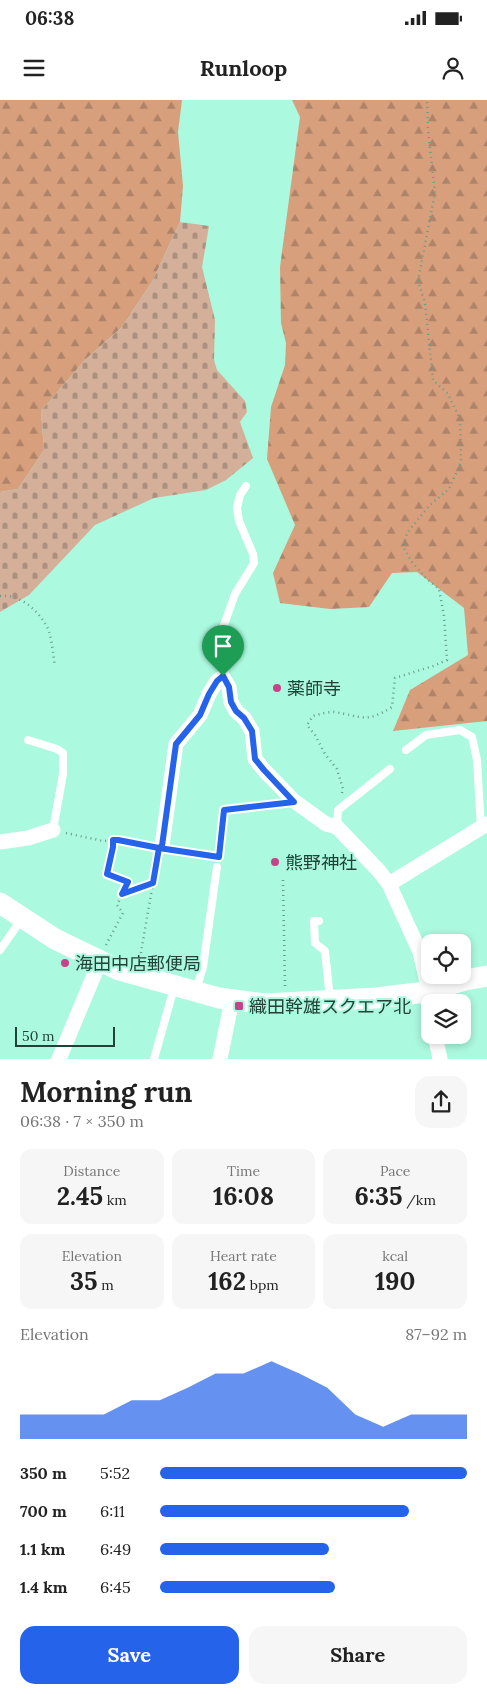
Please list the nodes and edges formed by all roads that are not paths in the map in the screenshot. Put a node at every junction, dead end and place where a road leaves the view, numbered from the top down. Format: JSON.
{"nodes":[{"id":1,"x":246,"y":486,"type":"dead end"},
{"id":2,"x":223,"y":676,"type":"junction"},
{"id":3,"x":28,"y":740,"type":"dead end"},
{"id":4,"x":406,"y":750,"type":"dead end"},
{"id":5,"x":390,"y":769,"type":"dead end"},
{"id":6,"x":484,"y":826,"type":"edge"},
{"id":7,"x":337,"y":828,"type":"junction"},
{"id":8,"x":53,"y":830,"type":"joint"},
{"id":9,"x":0,"y":842,"type":"edge"},
{"id":10,"x":159,"y":848,"type":"road end"},
{"id":11,"x":217,"y":867,"type":"dead end"},
{"id":12,"x":389,"y":884,"type":"junction"},
{"id":13,"x":0,"y":903,"type":"edge"},
{"id":14,"x":22,"y":918,"type":"junction"},
{"id":15,"x":319,"y":921,"type":"dead end"},
{"id":16,"x":0,"y":950,"type":"edge"},
{"id":17,"x":99,"y":961,"type":"junction"},
{"id":18,"x":487,"y":976,"type":"edge"},
{"id":19,"x":175,"y":986,"type":"junction"},
{"id":20,"x":196,"y":992,"type":"junction"},
{"id":21,"x":427,"y":994,"type":"edge"},
{"id":22,"x":439,"y":994,"type":"edge"},
{"id":23,"x":421,"y":998,"type":"edge"},
{"id":24,"x":232,"y":1000,"type":"junction"},
{"id":25,"x":330,"y":1001,"type":"junction"},
{"id":26,"x":437,"y":1044,"type":"edge"},
{"id":27,"x":58,"y":1059,"type":"edge"},
{"id":28,"x":154,"y":1059,"type":"edge"},
{"id":29,"x":220,"y":1059,"type":"edge"},
{"id":30,"x":440,"y":1059,"type":"edge"}],
"edges":[{"from":1,"to":2,"type":"lane"},
{"from":2,"to":7,"type":"street"},
{"from":2,"to":10,"type":"street"},
{"from":3,"to":8,"type":"lane"},
{"from":4,"to":6,"type":"lane"},
{"from":5,"to":7,"type":"lane"},
{"from":6,"to":12,"type":"street"},
{"from":7,"to":12,"type":"street"},
{"from":8,"to":9,"type":"street"},
{"from":11,"to":20,"type":"lane"},
{"from":12,"to":21,"type":"street"},
{"from":13,"to":14,"type":"main road"},
{"from":14,"to":16,"type":"lane"},
{"from":14,"to":17,"type":"main road"},
{"from":15,"to":25,"type":"lane"},
{"from":17,"to":19,"type":"main road"},
{"from":17,"to":27,"type":"street"},
{"from":18,"to":22,"type":"main road"},
{"from":19,"to":20,"type":"main road"},
{"from":19,"to":28,"type":"lane"},
{"from":20,"to":24,"type":"main road"},
{"from":23,"to":25,"type":"main road"},
{"from":24,"to":25,"type":"main road"},
{"from":24,"to":29,"type":"street"},
{"from":26,"to":30,"type":"street"}]}
